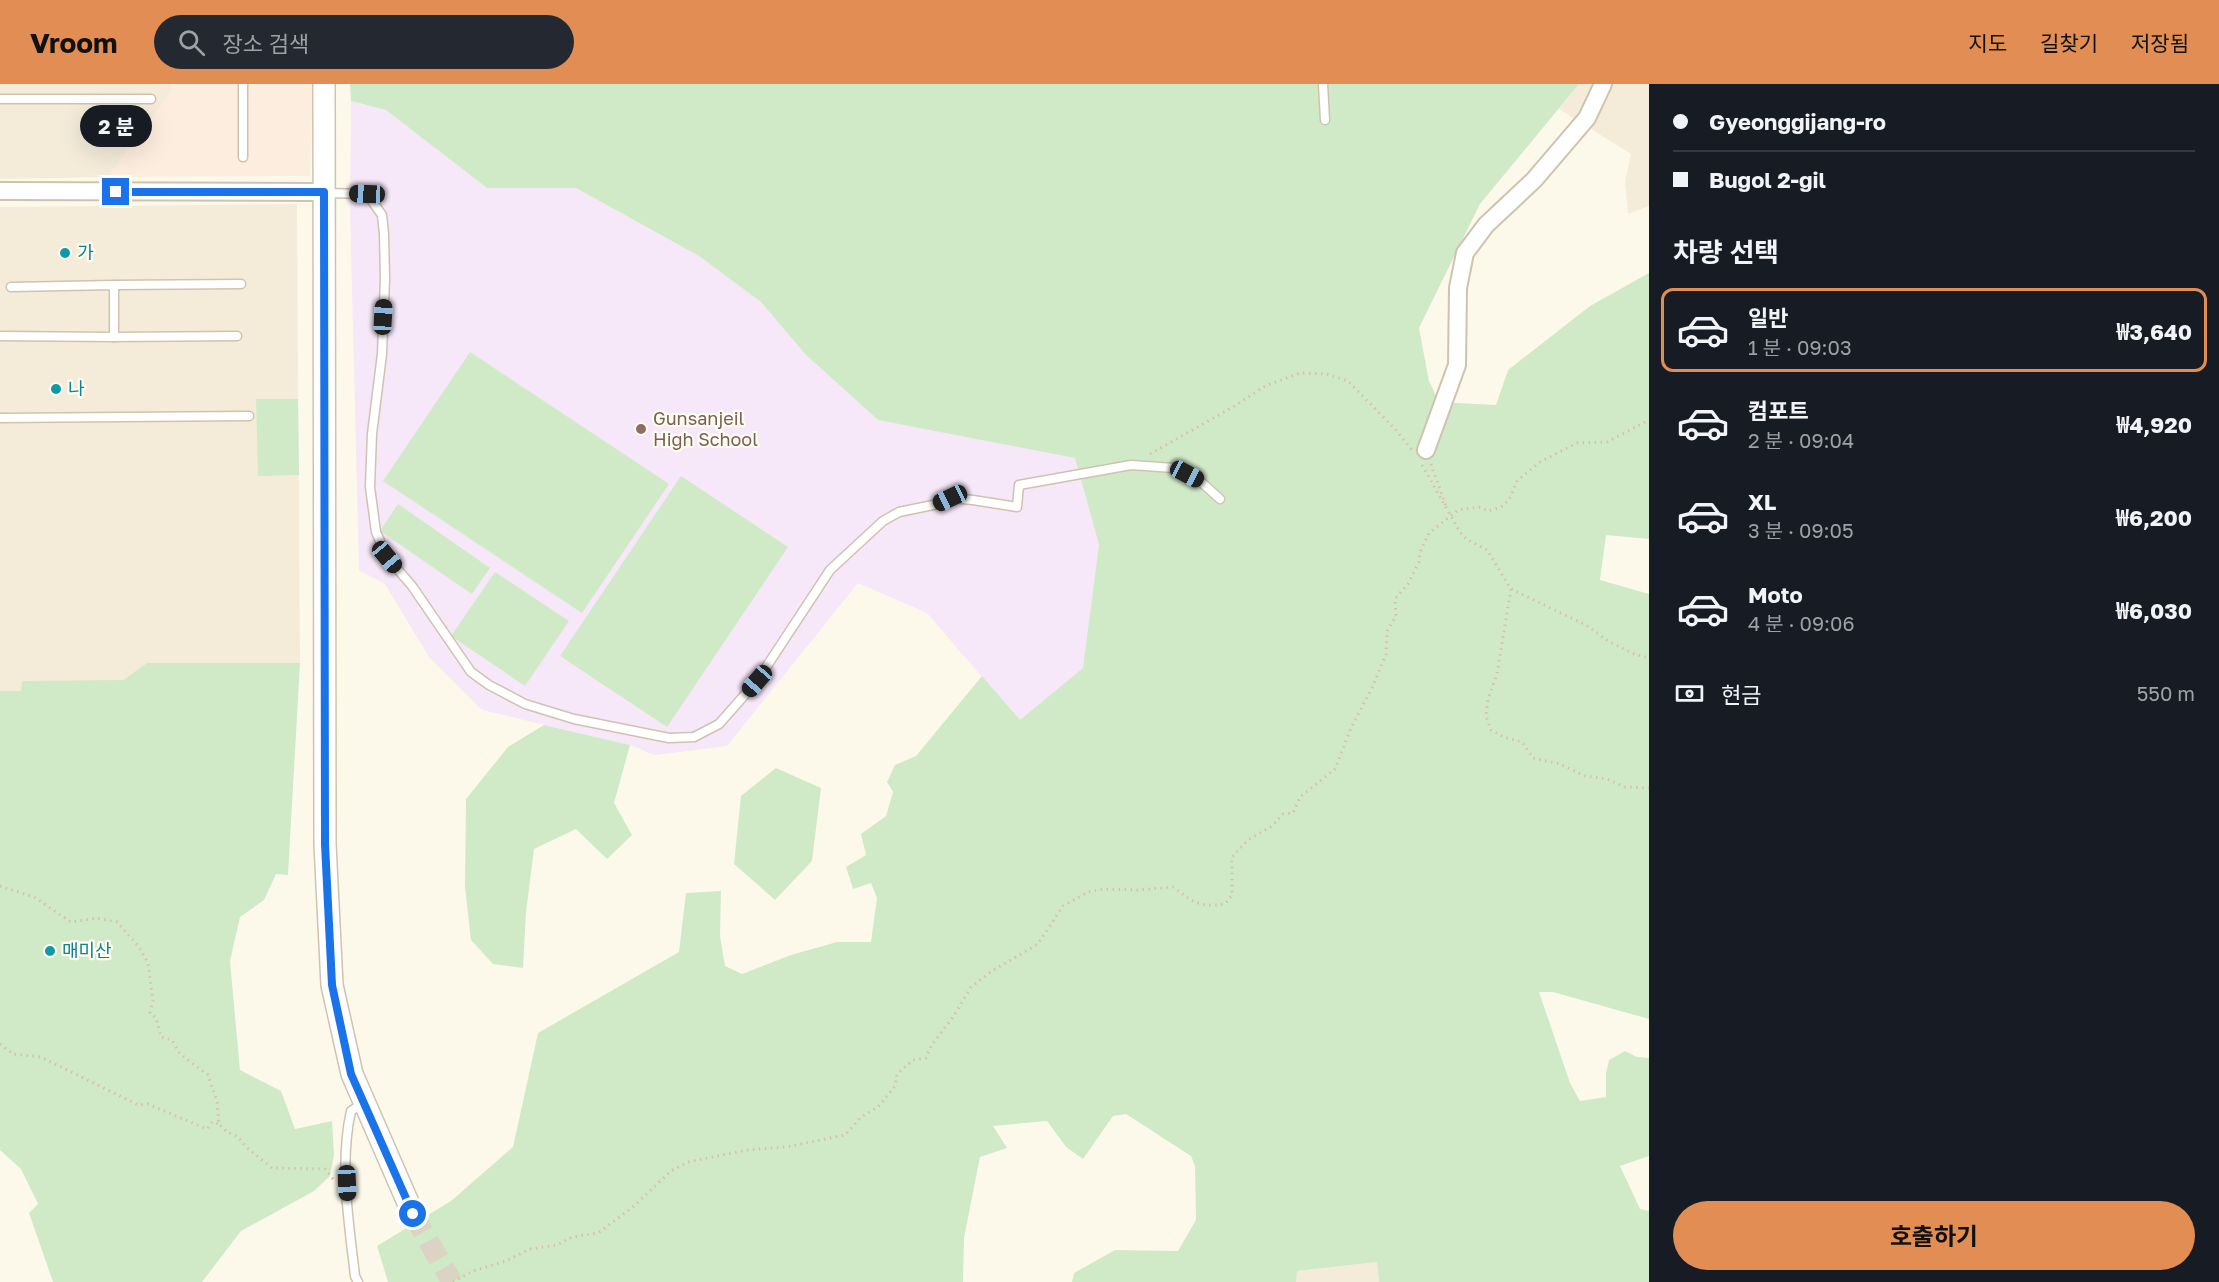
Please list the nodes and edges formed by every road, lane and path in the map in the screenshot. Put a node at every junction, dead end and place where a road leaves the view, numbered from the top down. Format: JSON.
{"nodes":[{"id":1,"x":243,"y":84,"type":"edge"},
{"id":2,"x":324,"y":84,"type":"edge"},
{"id":3,"x":1323,"y":84,"type":"edge"},
{"id":4,"x":1603,"y":84,"type":"edge"},
{"id":5,"x":0,"y":99,"type":"edge"},
{"id":6,"x":151,"y":99,"type":"dead end"},
{"id":7,"x":1325,"y":120,"type":"dead end"},
{"id":8,"x":243,"y":157,"type":"dead end"},
{"id":9,"x":0,"y":191,"type":"edge"},
{"id":10,"x":324,"y":192,"type":"junction"},
{"id":11,"x":241,"y":284,"type":"dead end"},
{"id":12,"x":114,"y":285,"type":"junction"},
{"id":13,"x":11,"y":287,"type":"dead end"},
{"id":14,"x":0,"y":336,"type":"edge"},
{"id":15,"x":237,"y":336,"type":"dead end"},
{"id":16,"x":114,"y":337,"type":"junction"},
{"id":17,"x":249,"y":416,"type":"dead end"},
{"id":18,"x":0,"y":418,"type":"edge"},
{"id":19,"x":1649,"y":420,"type":"edge"},
{"id":20,"x":1420,"y":455,"type":"junction"},
{"id":21,"x":1131,"y":465,"type":"junction"},
{"id":22,"x":1220,"y":499,"type":"dead end"},
{"id":23,"x":1450,"y":516,"type":"junction"},
{"id":24,"x":1511,"y":589,"type":"junction"},
{"id":25,"x":1649,"y":658,"type":"edge"},
{"id":26,"x":1649,"y":788,"type":"edge"},
{"id":27,"x":0,"y":886,"type":"edge"},
{"id":28,"x":0,"y":1044,"type":"edge"},
{"id":29,"x":364,"y":1102,"type":"junction"},
{"id":30,"x":219,"y":1124,"type":"junction"},
{"id":31,"x":347,"y":1197,"type":"junction"},
{"id":32,"x":413,"y":1214,"type":"tunnel mouth"},
{"id":33,"x":358,"y":1282,"type":"edge"},
{"id":34,"x":453,"y":1282,"type":"edge"}],
"edges":[{"from":1,"to":8,"type":"lane"},
{"from":2,"to":10,"type":"street"},
{"from":3,"to":7,"type":"lane"},
{"from":4,"to":20,"type":"street"},
{"from":5,"to":6,"type":"lane"},
{"from":9,"to":10,"type":"street"},
{"from":10,"to":21,"type":"lane"},
{"from":10,"to":29,"type":"street"},
{"from":11,"to":12,"type":"lane"},
{"from":12,"to":13,"type":"lane"},
{"from":12,"to":16,"type":"lane"},
{"from":14,"to":16,"type":"lane"},
{"from":15,"to":16,"type":"lane"},
{"from":17,"to":18,"type":"lane"},
{"from":19,"to":23,"type":"path"},
{"from":20,"to":21,"type":"path"},
{"from":20,"to":23,"type":"path"},
{"from":20,"to":23,"type":"path"},
{"from":21,"to":22,"type":"lane"},
{"from":23,"to":24,"type":"path"},
{"from":23,"to":34,"type":"path"},
{"from":24,"to":25,"type":"path"},
{"from":24,"to":26,"type":"path"},
{"from":27,"to":30,"type":"path"},
{"from":28,"to":30,"type":"path"},
{"from":29,"to":31,"type":"lane"},
{"from":29,"to":32,"type":"street"},
{"from":30,"to":31,"type":"path"},
{"from":31,"to":33,"type":"lane"}]}
